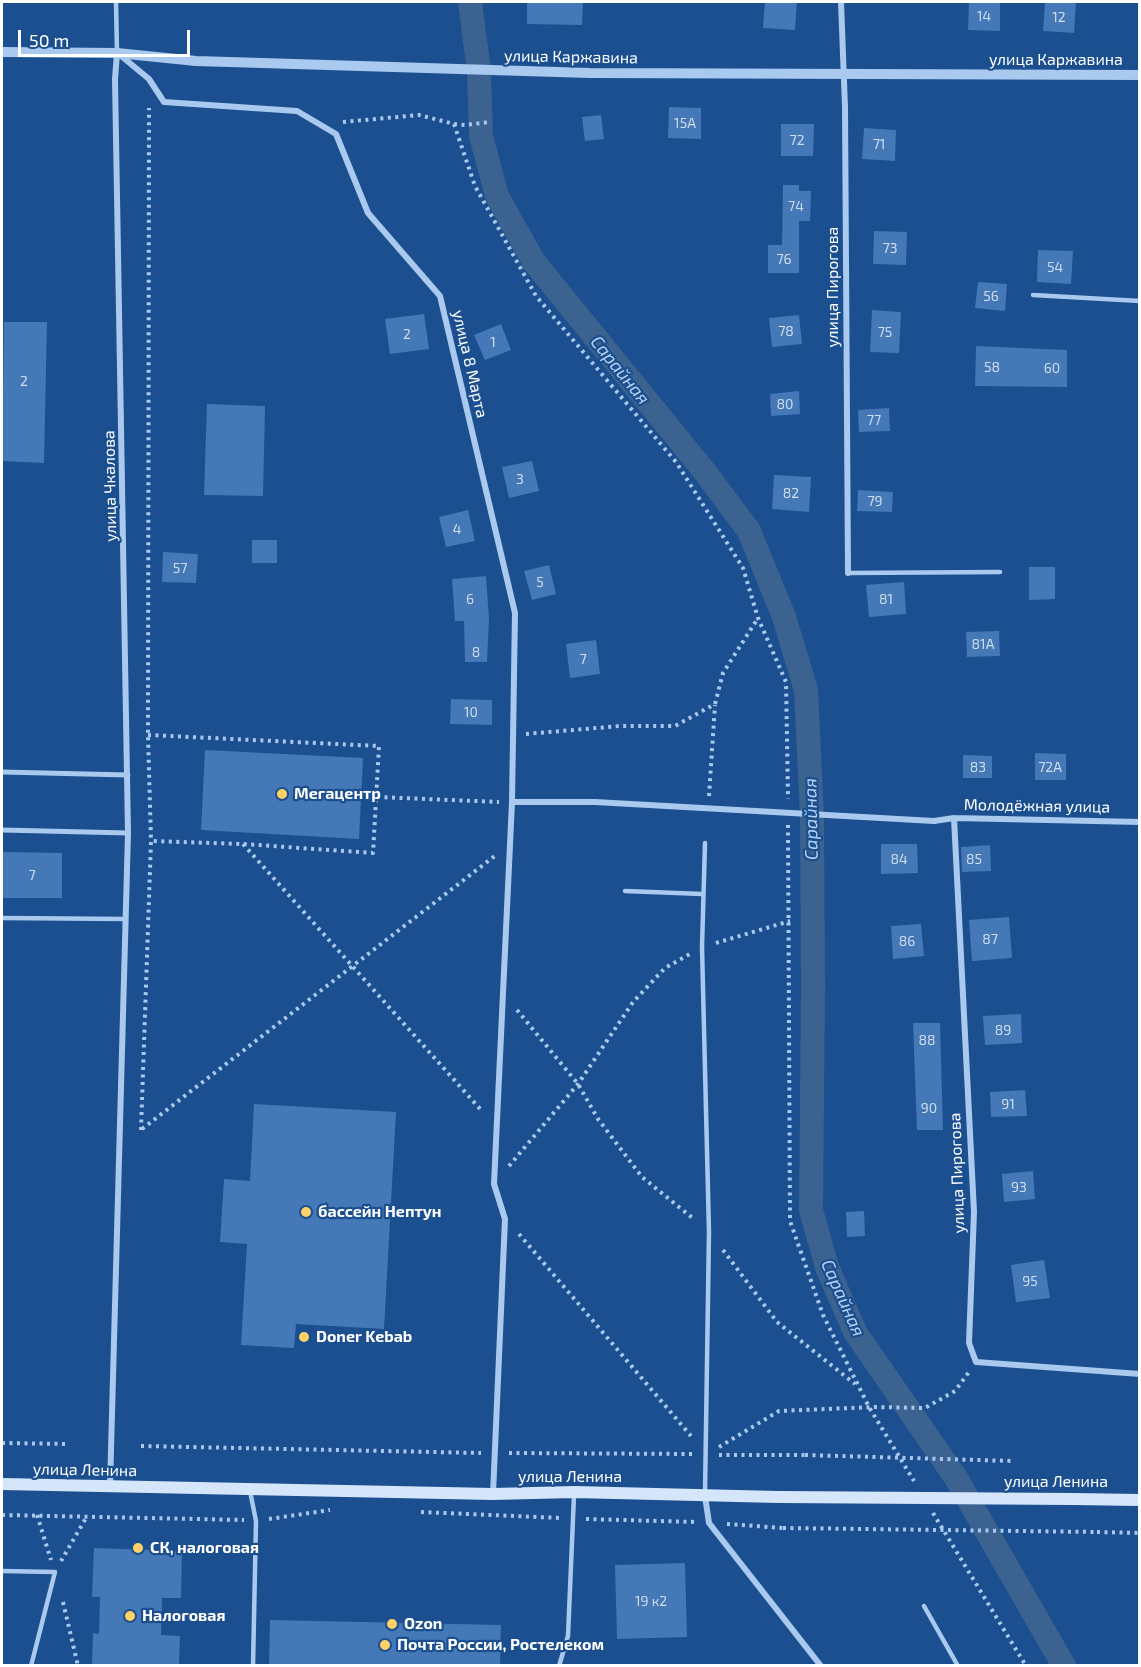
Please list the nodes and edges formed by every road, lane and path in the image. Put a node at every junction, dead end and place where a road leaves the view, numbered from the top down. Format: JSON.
{"nodes":[{"id":1,"x":116,"y":2,"type":"edge"},
{"id":2,"x":841,"y":2,"type":"edge"},
{"id":3,"x":2,"y":52,"type":"edge"},
{"id":4,"x":117,"y":53,"type":"junction"},
{"id":5,"x":842,"y":75,"type":"junction"},
{"id":6,"x":1140,"y":75,"type":"edge"},
{"id":7,"x":149,"y":79,"type":"junction"},
{"id":8,"x":490,"y":122,"type":"dead end"},
{"id":9,"x":319,"y":124,"type":"junction"},
{"id":10,"x":454,"y":124,"type":"junction"},
{"id":11,"x":1033,"y":295,"type":"dead end"},
{"id":12,"x":1140,"y":302,"type":"edge"},
{"id":13,"x":1000,"y":572,"type":"dead end"},
{"id":14,"x":848,"y":573,"type":"joint"},
{"id":15,"x":758,"y":618,"type":"junction"},
{"id":16,"x":715,"y":704,"type":"junction"},
{"id":17,"x":148,"y":735,"type":"junction"},
{"id":18,"x":513,"y":735,"type":"junction"},
{"id":19,"x":2,"y":772,"type":"edge"},
{"id":20,"x":128,"y":775,"type":"junction"},
{"id":21,"x":709,"y":796,"type":"dead end"},
{"id":22,"x":377,"y":797,"type":"junction"},
{"id":23,"x":788,"y":801,"type":"dead end"},
{"id":24,"x":512,"y":802,"type":"junction"},
{"id":25,"x":788,"y":813,"type":"dead end"},
{"id":26,"x":954,"y":818,"type":"junction"},
{"id":27,"x":1140,"y":822,"type":"edge"},
{"id":28,"x":2,"y":830,"type":"edge"},
{"id":29,"x":128,"y":833,"type":"junction"},
{"id":30,"x":151,"y":841,"type":"junction"},
{"id":31,"x":705,"y":843,"type":"dead end"},
{"id":32,"x":243,"y":844,"type":"junction"},
{"id":33,"x":509,"y":844,"type":"junction"},
{"id":34,"x":625,"y":891,"type":"dead end"},
{"id":35,"x":702,"y":894,"type":"junction"},
{"id":36,"x":2,"y":918,"type":"edge"},
{"id":37,"x":126,"y":919,"type":"junction"},
{"id":38,"x":790,"y":921,"type":"junction"},
{"id":39,"x":702,"y":947,"type":"junction"},
{"id":40,"x":352,"y":965,"type":"junction"},
{"id":41,"x":503,"y":993,"type":"junction"},
{"id":42,"x":578,"y":1084,"type":"junction"},
{"id":43,"x":497,"y":1127,"type":"junction"},
{"id":44,"x":494,"y":1184,"type":"junction"},
{"id":45,"x":505,"y":1219,"type":"junction"},
{"id":46,"x":709,"y":1232,"type":"junction"},
{"id":47,"x":976,"y":1362,"type":"junction"},
{"id":48,"x":1140,"y":1374,"type":"edge"},
{"id":49,"x":858,"y":1386,"type":"junction"},
{"id":50,"x":869,"y":1407,"type":"junction"},
{"id":51,"x":2,"y":1443,"type":"edge"},
{"id":52,"x":68,"y":1444,"type":"dead end"},
{"id":53,"x":141,"y":1446,"type":"dead end"},
{"id":54,"x":495,"y":1453,"type":"junction"},
{"id":55,"x":707,"y":1454,"type":"junction"},
{"id":56,"x":1013,"y":1461,"type":"dead end"},
{"id":57,"x":2,"y":1484,"type":"edge"},
{"id":58,"x":917,"y":1487,"type":"dead end"},
{"id":59,"x":110,"y":1488,"type":"junction"},
{"id":60,"x":249,"y":1488,"type":"junction"},
{"id":61,"x":574,"y":1492,"type":"junction"},
{"id":62,"x":493,"y":1494,"type":"junction"},
{"id":63,"x":705,"y":1496,"type":"junction"},
{"id":64,"x":1140,"y":1500,"type":"edge"},
{"id":65,"x":929,"y":1507,"type":"dead end"},
{"id":66,"x":335,"y":1509,"type":"dead end"},
{"id":67,"x":417,"y":1512,"type":"dead end"},
{"id":68,"x":2,"y":1515,"type":"edge"},
{"id":69,"x":86,"y":1518,"type":"junction"},
{"id":70,"x":573,"y":1518,"type":"junction"},
{"id":71,"x":256,"y":1521,"type":"junction"},
{"id":72,"x":709,"y":1523,"type":"junction"},
{"id":73,"x":1140,"y":1533,"type":"edge"},
{"id":74,"x":2,"y":1571,"type":"edge"},
{"id":75,"x":55,"y":1572,"type":"junction"},
{"id":76,"x":924,"y":1606,"type":"dead end"},
{"id":77,"x":31,"y":1665,"type":"edge"},
{"id":78,"x":253,"y":1665,"type":"edge"},
{"id":79,"x":559,"y":1665,"type":"edge"},
{"id":80,"x":821,"y":1665,"type":"edge"},
{"id":81,"x":958,"y":1665,"type":"edge"},
{"id":82,"x":1026,"y":1665,"type":"edge"}],
"edges":[{"from":1,"to":4,"type":"lane"},
{"from":2,"to":5,"type":"street","name":"улица Пирогова"},
{"from":3,"to":4,"type":"street","name":"улица Каржавина"},
{"from":4,"to":5,"type":"street","name":"улица Каржавина"},
{"from":4,"to":7,"type":"street","name":"улица 8 Марта"},
{"from":4,"to":20,"type":"street","name":"улица Чкалова"},
{"from":5,"to":6,"type":"street","name":"улица Каржавина"},
{"from":5,"to":14,"type":"street","name":"улица Пирогова"},
{"from":7,"to":9,"type":"street","name":"улица 8 Марта"},
{"from":7,"to":17,"type":"path"},
{"from":8,"to":10,"type":"path"},
{"from":9,"to":10,"type":"path"},
{"from":9,"to":18,"type":"street","name":"улица 8 Марта"},
{"from":10,"to":15,"type":"path"},
{"from":11,"to":12,"type":"lane"},
{"from":13,"to":14,"type":"lane"},
{"from":15,"to":16,"type":"path"},
{"from":15,"to":23,"type":"path"},
{"from":16,"to":18,"type":"path"},
{"from":16,"to":21,"type":"path"},
{"from":17,"to":22,"type":"path"},
{"from":17,"to":30,"type":"path"},
{"from":18,"to":24,"type":"street","name":"улица 8 Марта"},
{"from":19,"to":20,"type":"street"},
{"from":20,"to":29,"type":"street","name":"улица Чкалова"},
{"from":22,"to":24,"type":"path"},
{"from":22,"to":32,"type":"path"},
{"from":24,"to":26,"type":"street","name":"Молодёжная улица","bridge":true},
{"from":24,"to":33,"type":"street","name":"улица 8 Марта"},
{"from":25,"to":38,"type":"path"},
{"from":26,"to":27,"type":"street","name":"Молодёжная улица"},
{"from":26,"to":47,"type":"street","name":"улица Пирогова"},
{"from":28,"to":29,"type":"street"},
{"from":29,"to":37,"type":"street","name":"улица Чкалова"},
{"from":30,"to":32,"type":"path"},
{"from":30,"to":40,"type":"path"},
{"from":31,"to":35,"type":"lane"},
{"from":32,"to":40,"type":"path"},
{"from":33,"to":40,"type":"path"},
{"from":33,"to":41,"type":"street","name":"улица 8 Марта"},
{"from":34,"to":35,"type":"lane"},
{"from":35,"to":39,"type":"lane"},
{"from":36,"to":37,"type":"lane"},
{"from":37,"to":59,"type":"street","name":"улица Чкалова"},
{"from":38,"to":39,"type":"path"},
{"from":38,"to":49,"type":"path"},
{"from":39,"to":42,"type":"path"},
{"from":39,"to":46,"type":"lane"},
{"from":40,"to":43,"type":"path"},
{"from":41,"to":42,"type":"path"},
{"from":41,"to":43,"type":"street","name":"улица 8 Марта"},
{"from":42,"to":44,"type":"path"},
{"from":42,"to":46,"type":"path"},
{"from":43,"to":44,"type":"street","name":"улица 8 Марта"},
{"from":44,"to":45,"type":"street"},
{"from":45,"to":54,"type":"street"},
{"from":45,"to":55,"type":"path"},
{"from":46,"to":49,"type":"path"},
{"from":46,"to":55,"type":"lane"},
{"from":47,"to":48,"type":"street"},
{"from":47,"to":50,"type":"path"},
{"from":49,"to":50,"type":"path"},
{"from":50,"to":55,"type":"path"},
{"from":50,"to":58,"type":"path"},
{"from":51,"to":52,"type":"path"},
{"from":53,"to":54,"type":"path"},
{"from":54,"to":55,"type":"path"},
{"from":54,"to":62,"type":"street"},
{"from":55,"to":56,"type":"path","bridge":true},
{"from":55,"to":63,"type":"lane"},
{"from":57,"to":59,"type":"main road","name":"улица Ленина"},
{"from":59,"to":60,"type":"main road","name":"улица Ленина"},
{"from":60,"to":62,"type":"main road","name":"улица Ленина"},
{"from":60,"to":71,"type":"lane"},
{"from":61,"to":62,"type":"main road","name":"улица Ленина"},
{"from":61,"to":63,"type":"main road","name":"улица Ленина"},
{"from":61,"to":70,"type":"lane"},
{"from":63,"to":64,"type":"main road","name":"улица Ленина","bridge":true},
{"from":63,"to":72,"type":"street"},
{"from":65,"to":82,"type":"path"},
{"from":66,"to":71,"type":"path"},
{"from":67,"to":70,"type":"path"},
{"from":68,"to":69,"type":"path"},
{"from":69,"to":71,"type":"path"},
{"from":69,"to":75,"type":"path"},
{"from":70,"to":72,"type":"path"},
{"from":70,"to":79,"type":"lane"},
{"from":71,"to":78,"type":"lane"},
{"from":72,"to":73,"type":"path","bridge":true},
{"from":72,"to":80,"type":"street"},
{"from":74,"to":75,"type":"lane"},
{"from":75,"to":77,"type":"lane"},
{"from":76,"to":81,"type":"lane"}]}
